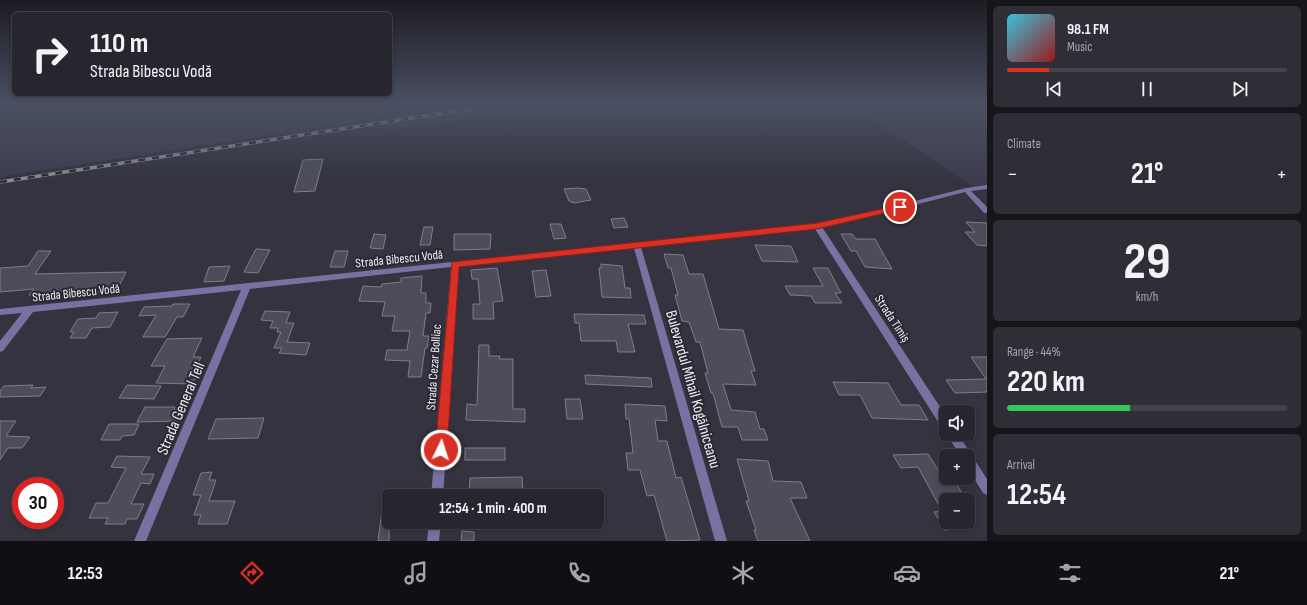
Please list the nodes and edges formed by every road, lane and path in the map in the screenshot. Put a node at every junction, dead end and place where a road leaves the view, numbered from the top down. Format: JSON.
{"nodes":[{"id":1,"x":987,"y":187,"type":"edge"},
{"id":2,"x":966,"y":190,"type":"junction"},
{"id":3,"x":987,"y":211,"type":"edge"},
{"id":4,"x":817,"y":226,"type":"junction"},
{"id":5,"x":637,"y":245,"type":"junction"},
{"id":6,"x":455,"y":264,"type":"junction"},
{"id":7,"x":247,"y":286,"type":"junction"},
{"id":8,"x":30,"y":309,"type":"junction"},
{"id":9,"x":0,"y":312,"type":"edge"},
{"id":10,"x":0,"y":348,"type":"edge"},
{"id":11,"x":939,"y":414,"type":"edge"},
{"id":12,"x":975,"y":470,"type":"edge"},
{"id":13,"x":438,"y":489,"type":"edge"},
{"id":14,"x":987,"y":489,"type":"edge"},
{"id":15,"x":435,"y":529,"type":"edge"},
{"id":16,"x":140,"y":541,"type":"edge"},
{"id":17,"x":434,"y":541,"type":"edge"},
{"id":18,"x":721,"y":541,"type":"edge"}],
"edges":[{"from":1,"to":2,"type":"street","name":"Strada Bibescu Vodă"},
{"from":2,"to":3,"type":"street"},
{"from":2,"to":4,"type":"street","name":"Strada Bibescu Vodă"},
{"from":4,"to":5,"type":"street","name":"Strada Bibescu Vodă"},
{"from":4,"to":11,"type":"street","name":"Strada Timiș"},
{"from":5,"to":6,"type":"street","name":"Strada Bibescu Vodă"},
{"from":5,"to":18,"type":"street","name":"Bulevardul Mihail Kogălniceanu"},
{"from":6,"to":7,"type":"street","name":"Strada Bibescu Vodă"},
{"from":6,"to":13,"type":"street","name":"Strada Cezar Bolliac"},
{"from":7,"to":8,"type":"street","name":"Strada Bibescu Vodă"},
{"from":7,"to":16,"type":"street","name":"Strada General Tell"},
{"from":8,"to":9,"type":"street","name":"Strada Bibescu Vodă"},
{"from":8,"to":10,"type":"street"},
{"from":12,"to":14,"type":"street"},
{"from":15,"to":17,"type":"street"}]}
